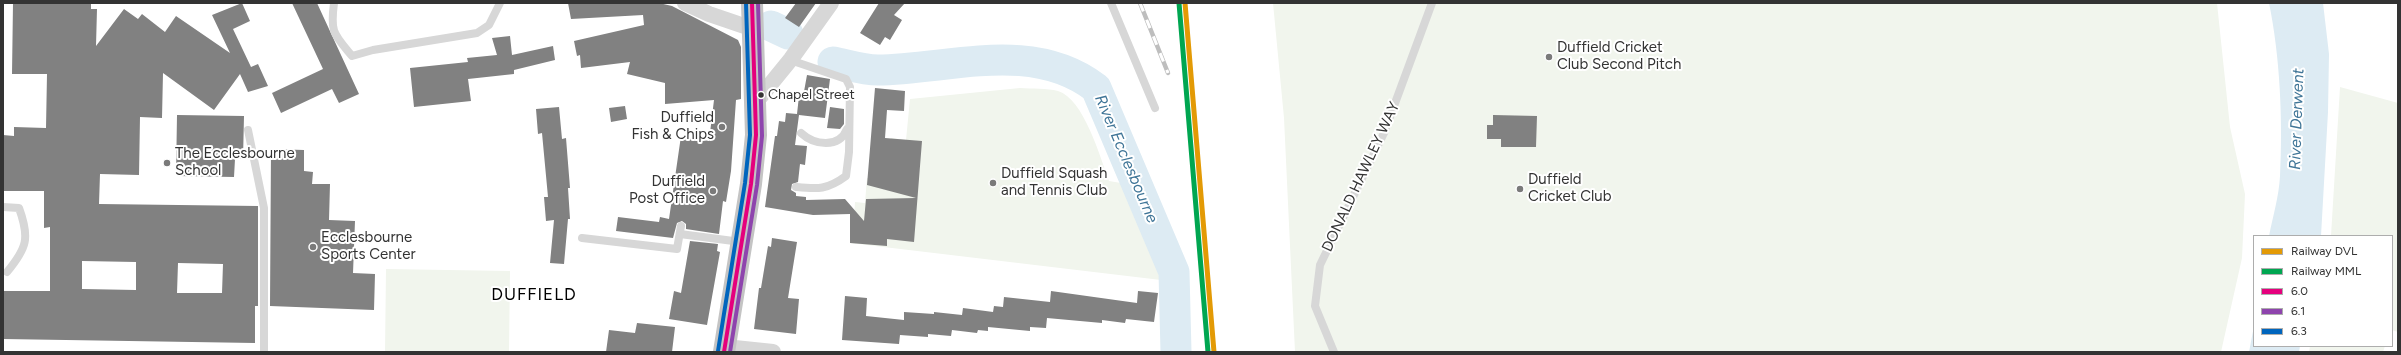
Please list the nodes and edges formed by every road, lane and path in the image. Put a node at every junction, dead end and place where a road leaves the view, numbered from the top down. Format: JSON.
{"nodes":[{"id":1,"x":334,"y":3,"type":"edge"},
{"id":2,"x":500,"y":3,"type":"edge"},
{"id":3,"x":685,"y":3,"type":"edge"},
{"id":4,"x":752,"y":3,"type":"edge"},
{"id":5,"x":831,"y":3,"type":"edge"},
{"id":6,"x":1112,"y":3,"type":"edge"},
{"id":7,"x":1432,"y":3,"type":"edge"},
{"id":8,"x":753,"y":27,"type":"junction"},
{"id":9,"x":791,"y":60,"type":"junction"},
{"id":10,"x":756,"y":102,"type":"junction"},
{"id":11,"x":1155,"y":108,"type":"dead end"},
{"id":12,"x":848,"y":129,"type":"junction"},
{"id":13,"x":248,"y":130,"type":"dead end"},
{"id":14,"x":801,"y":133,"type":"dead end"},
{"id":15,"x":796,"y":187,"type":"dead end"},
{"id":16,"x":3,"y":207,"type":"edge"},
{"id":17,"x":582,"y":238,"type":"dead end"},
{"id":18,"x":742,"y":243,"type":"junction"},
{"id":19,"x":7,"y":272,"type":"dead end"},
{"id":20,"x":725,"y":350,"type":"edge"},
{"id":21,"x":264,"y":352,"type":"edge"},
{"id":22,"x":773,"y":352,"type":"edge"},
{"id":23,"x":1334,"y":352,"type":"edge"}],
"edges":[{"from":1,"to":2,"type":"lane"},
{"from":3,"to":8,"type":"street"},
{"from":4,"to":8,"type":"highway"},
{"from":5,"to":9,"type":"street"},
{"from":6,"to":11,"type":"lane"},
{"from":7,"to":23,"type":"lane","name":"DONALD HAWLEY WAY"},
{"from":8,"to":10,"type":"highway"},
{"from":9,"to":10,"type":"street"},
{"from":9,"to":12,"type":"lane"},
{"from":10,"to":18,"type":"highway"},
{"from":12,"to":14,"type":"lane"},
{"from":12,"to":15,"type":"lane"},
{"from":13,"to":21,"type":"lane"},
{"from":16,"to":19,"type":"lane"},
{"from":17,"to":18,"type":"lane"},
{"from":18,"to":20,"type":"highway"},
{"from":20,"to":22,"type":"street"}]}
